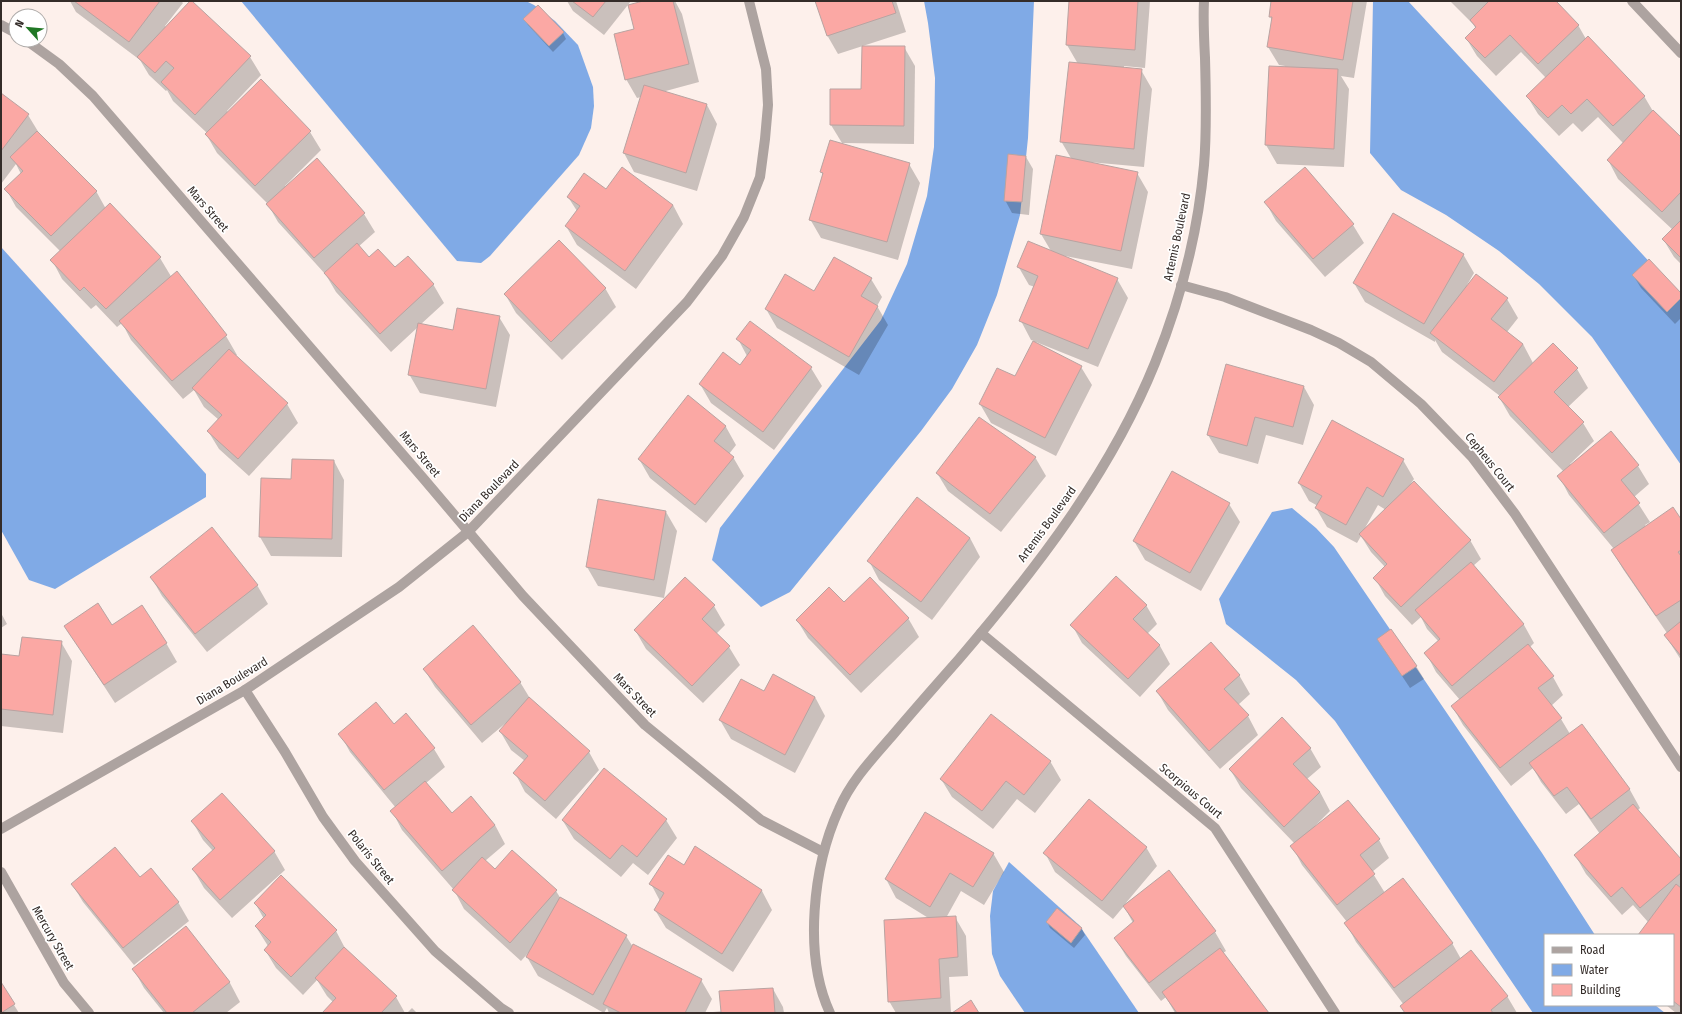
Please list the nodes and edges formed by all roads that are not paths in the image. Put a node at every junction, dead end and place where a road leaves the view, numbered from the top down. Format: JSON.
{"nodes":[{"id":1,"x":749,"y":1,"type":"edge"},
{"id":2,"x":1204,"y":1,"type":"edge"},
{"id":3,"x":1632,"y":1,"type":"edge"},
{"id":4,"x":37,"y":48,"type":"edge"},
{"id":5,"x":1681,"y":53,"type":"edge"},
{"id":6,"x":1181,"y":285,"type":"junction"},
{"id":7,"x":468,"y":532,"type":"junction"},
{"id":8,"x":981,"y":633,"type":"junction"},
{"id":9,"x":245,"y":690,"type":"junction"},
{"id":10,"x":1681,"y":767,"type":"edge"},
{"id":11,"x":1,"y":829,"type":"edge"},
{"id":12,"x":823,"y":852,"type":"junction"},
{"id":13,"x":1,"y":872,"type":"edge"},
{"id":14,"x":89,"y":1013,"type":"edge"},
{"id":15,"x":509,"y":1013,"type":"edge"},
{"id":16,"x":830,"y":1013,"type":"edge"},
{"id":17,"x":1335,"y":1013,"type":"edge"}],
"edges":[{"from":1,"to":7,"type":"street","name":"Diana Boulevard"},
{"from":2,"to":6,"type":"street","name":"Artemis Boulevard"},
{"from":3,"to":5,"type":"street"},
{"from":4,"to":7,"type":"street","name":"Mars Street"},
{"from":6,"to":8,"type":"street","name":"Artemis Boulevard"},
{"from":6,"to":10,"type":"street","name":"Cepheus Court"},
{"from":7,"to":9,"type":"street","name":"Diana Boulevard"},
{"from":7,"to":12,"type":"street","name":"Mars Street"},
{"from":8,"to":12,"type":"street","name":"Artemis Boulevard"},
{"from":8,"to":17,"type":"street","name":"Scorpious Court"},
{"from":9,"to":11,"type":"street","name":"Diana Boulevard"},
{"from":9,"to":15,"type":"street","name":"Polaris Street"},
{"from":12,"to":16,"type":"street","name":"Artemis Boulevard"},
{"from":13,"to":14,"type":"street","name":"Mercury Street"}]}
